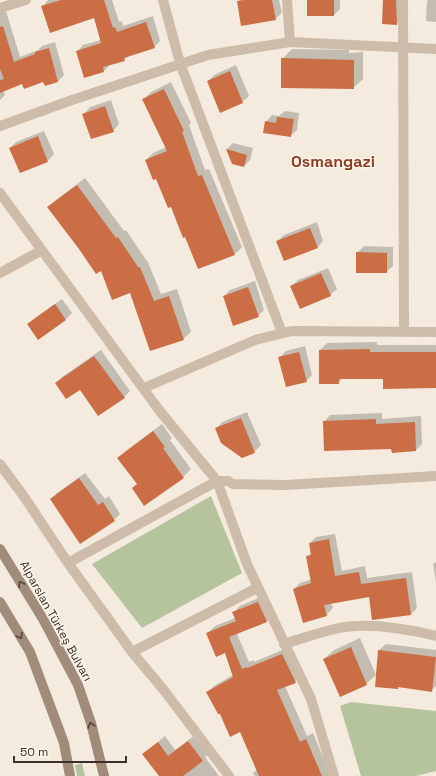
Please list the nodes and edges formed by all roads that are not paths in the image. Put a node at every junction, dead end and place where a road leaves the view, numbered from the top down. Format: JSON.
{"nodes":[{"id":1,"x":26,"y":0,"type":"edge"},
{"id":2,"x":163,"y":0,"type":"edge"},
{"id":3,"x":287,"y":0,"type":"edge"},
{"id":4,"x":403,"y":0,"type":"edge"},
{"id":5,"x":0,"y":8,"type":"edge"},
{"id":6,"x":290,"y":42,"type":"junction"},
{"id":7,"x":403,"y":48,"type":"junction"},
{"id":8,"x":436,"y":49,"type":"edge"},
{"id":9,"x":180,"y":63,"type":"junction"},
{"id":10,"x":0,"y":126,"type":"edge"},
{"id":11,"x":0,"y":193,"type":"edge"},
{"id":12,"x":42,"y":250,"type":"junction"},
{"id":13,"x":0,"y":274,"type":"edge"},
{"id":14,"x":404,"y":331,"type":"junction"},
{"id":15,"x":436,"y":332,"type":"edge"},
{"id":16,"x":282,"y":334,"type":"junction"},
{"id":17,"x":144,"y":388,"type":"junction"},
{"id":18,"x":0,"y":464,"type":"edge"},
{"id":19,"x":436,"y":476,"type":"edge"},
{"id":20,"x":217,"y":481,"type":"junction"},
{"id":21,"x":0,"y":549,"type":"edge"},
{"id":22,"x":68,"y":563,"type":"junction"},
{"id":23,"x":257,"y":588,"type":"junction"},
{"id":24,"x":0,"y":602,"type":"edge"},
{"id":25,"x":436,"y":636,"type":"edge"},
{"id":26,"x":284,"y":644,"type":"junction"},
{"id":27,"x":132,"y":652,"type":"junction"},
{"id":28,"x":104,"y":775,"type":"edge"},
{"id":29,"x":70,"y":776,"type":"edge"},
{"id":30,"x":229,"y":776,"type":"edge"},
{"id":31,"x":334,"y":776,"type":"edge"}],
"edges":[{"from":1,"to":5,"type":"street"},
{"from":2,"to":9,"type":"street"},
{"from":3,"to":6,"type":"street"},
{"from":4,"to":7,"type":"street"},
{"from":6,"to":7,"type":"street"},
{"from":6,"to":9,"type":"street"},
{"from":7,"to":8,"type":"street"},
{"from":7,"to":14,"type":"street"},
{"from":9,"to":10,"type":"street"},
{"from":9,"to":16,"type":"street"},
{"from":11,"to":12,"type":"street"},
{"from":12,"to":13,"type":"street"},
{"from":12,"to":17,"type":"street"},
{"from":14,"to":15,"type":"street"},
{"from":14,"to":16,"type":"street"},
{"from":16,"to":17,"type":"street"},
{"from":17,"to":20,"type":"street"},
{"from":18,"to":22,"type":"street"},
{"from":19,"to":20,"type":"street"},
{"from":20,"to":22,"type":"street"},
{"from":20,"to":23,"type":"street"},
{"from":28,"to":21,"type":"main road","name":"Alparslan Türkeş Bulvarı","one_way":true},
{"from":22,"to":27,"type":"street"},
{"from":23,"to":26,"type":"street"},
{"from":23,"to":27,"type":"street"},
{"from":24,"to":29,"type":"main road","one_way":true},
{"from":25,"to":26,"type":"street"},
{"from":26,"to":31,"type":"street"},
{"from":27,"to":30,"type":"street"}]}
